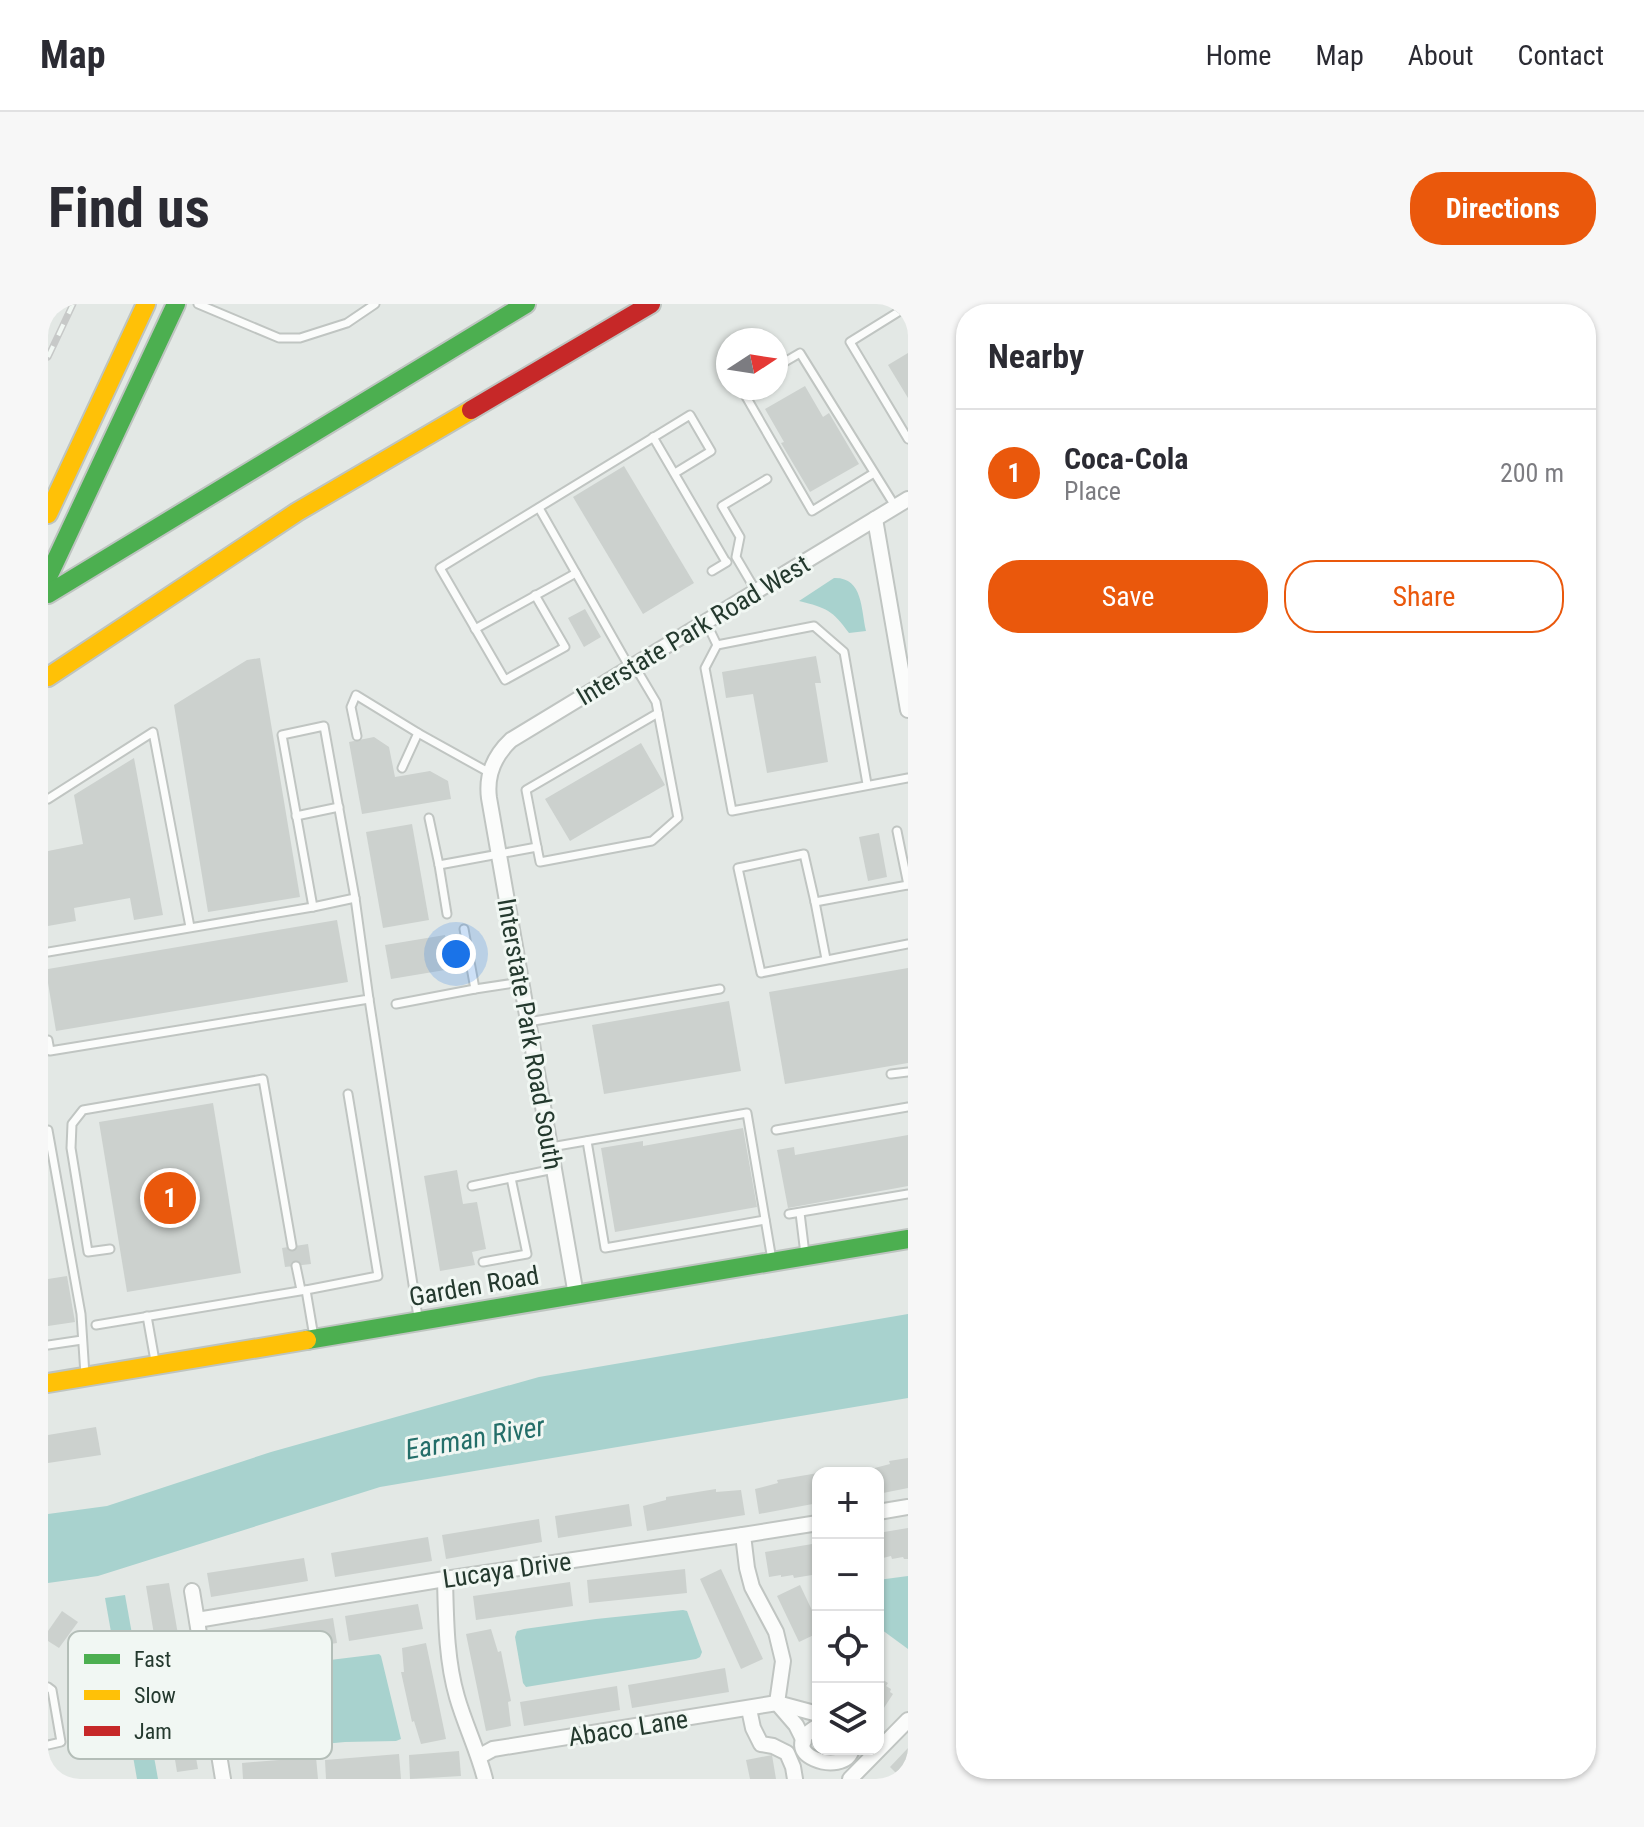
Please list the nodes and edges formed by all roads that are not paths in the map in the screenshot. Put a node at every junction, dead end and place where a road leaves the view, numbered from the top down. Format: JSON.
{"nodes":[{"id":1,"x":146,"y":304,"type":"edge"},
{"id":2,"x":160,"y":304,"type":"edge"},
{"id":3,"x":176,"y":304,"type":"edge"},
{"id":4,"x":198,"y":304,"type":"edge"},
{"id":5,"x":375,"y":304,"type":"edge"},
{"id":6,"x":526,"y":304,"type":"edge"},
{"id":7,"x":651,"y":304,"type":"edge"},
{"id":8,"x":908,"y":306,"type":"edge"},
{"id":9,"x":788,"y":360,"type":"edge"},
{"id":10,"x":748,"y":400,"type":"edge"},
{"id":11,"x":653,"y":437,"type":"junction"},
{"id":12,"x":908,"y":439,"type":"edge"},
{"id":13,"x":100,"y":467,"type":"junction"},
{"id":14,"x":675,"y":473,"type":"junction"},
{"id":15,"x":874,"y":473,"type":"junction"},
{"id":16,"x":767,"y":479,"type":"dead end"},
{"id":17,"x":902,"y":503,"type":"edge"},
{"id":18,"x":539,"y":508,"type":"junction"},
{"id":19,"x":48,"y":514,"type":"edge"},
{"id":20,"x":875,"y":519,"type":"junction"},
{"id":21,"x":736,"y":557,"type":"junction"},
{"id":22,"x":726,"y":562,"type":"junction"},
{"id":23,"x":712,"y":571,"type":"dead end"},
{"id":24,"x":576,"y":573,"type":"junction"},
{"id":25,"x":48,"y":577,"type":"edge"},
{"id":26,"x":756,"y":591,"type":"junction"},
{"id":27,"x":48,"y":594,"type":"edge"},
{"id":28,"x":535,"y":595,"type":"junction"},
{"id":29,"x":706,"y":622,"type":"junction"},
{"id":30,"x":475,"y":629,"type":"junction"},
{"id":31,"x":717,"y":645,"type":"junction"},
{"id":32,"x":632,"y":667,"type":"junction"},
{"id":33,"x":52,"y":674,"type":"edge"},
{"id":34,"x":906,"y":692,"type":"edge"},
{"id":35,"x":908,"y":710,"type":"edge"},
{"id":36,"x":658,"y":713,"type":"junction"},
{"id":37,"x":418,"y":733,"type":"junction"},
{"id":38,"x":357,"y":736,"type":"dead end"},
{"id":39,"x":402,"y":768,"type":"dead end"},
{"id":40,"x":490,"y":773,"type":"junction"},
{"id":41,"x":908,"y":778,"type":"edge"},
{"id":42,"x":867,"y":784,"type":"junction"},
{"id":43,"x":48,"y":799,"type":"edge"},
{"id":44,"x":339,"y":807,"type":"junction"},
{"id":45,"x":296,"y":816,"type":"junction"},
{"id":46,"x":429,"y":818,"type":"dead end"},
{"id":47,"x":897,"y":831,"type":"dead end"},
{"id":48,"x":537,"y":847,"type":"junction"},
{"id":49,"x":499,"y":854,"type":"junction"},
{"id":50,"x":439,"y":865,"type":"junction"},
{"id":51,"x":908,"y":885,"type":"edge"},
{"id":52,"x":355,"y":898,"type":"junction"},
{"id":53,"x":815,"y":902,"type":"junction"},
{"id":54,"x":313,"y":907,"type":"junction"},
{"id":55,"x":447,"y":914,"type":"dead end"},
{"id":56,"x":190,"y":927,"type":"junction"},
{"id":57,"x":464,"y":929,"type":"dead end"},
{"id":58,"x":908,"y":944,"type":"edge"},
{"id":59,"x":48,"y":952,"type":"edge"},
{"id":60,"x":826,"y":959,"type":"junction"},
{"id":61,"x":521,"y":982,"type":"junction"},
{"id":62,"x":475,"y":989,"type":"junction"},
{"id":63,"x":720,"y":989,"type":"dead end"},
{"id":64,"x":369,"y":999,"type":"junction"},
{"id":65,"x":396,"y":1004,"type":"dead end"},
{"id":66,"x":528,"y":1022,"type":"junction"},
{"id":67,"x":48,"y":1040,"type":"edge"},
{"id":68,"x":908,"y":1072,"type":"edge"},
{"id":69,"x":891,"y":1074,"type":"dead end"},
{"id":70,"x":348,"y":1094,"type":"dead end"},
{"id":71,"x":908,"y":1107,"type":"edge"},
{"id":72,"x":48,"y":1130,"type":"edge"},
{"id":73,"x":776,"y":1130,"type":"dead end"},
{"id":74,"x":587,"y":1141,"type":"junction"},
{"id":75,"x":550,"y":1147,"type":"junction"},
{"id":76,"x":554,"y":1169,"type":"junction"},
{"id":77,"x":511,"y":1178,"type":"junction"},
{"id":78,"x":472,"y":1186,"type":"dead end"},
{"id":79,"x":908,"y":1194,"type":"edge"},
{"id":80,"x":800,"y":1213,"type":"junction"},
{"id":81,"x":789,"y":1214,"type":"dead end"},
{"id":82,"x":765,"y":1220,"type":"junction"},
{"id":83,"x":908,"y":1239,"type":"edge"},
{"id":84,"x":292,"y":1246,"type":"dead end"},
{"id":85,"x":110,"y":1249,"type":"dead end"},
{"id":86,"x":806,"y":1256,"type":"junction"},
{"id":87,"x":483,"y":1262,"type":"dead end"},
{"id":88,"x":772,"y":1262,"type":"junction"},
{"id":89,"x":296,"y":1266,"type":"dead end"},
{"id":90,"x":303,"y":1290,"type":"junction"},
{"id":91,"x":576,"y":1295,"type":"junction"},
{"id":92,"x":147,"y":1316,"type":"junction"},
{"id":93,"x":419,"y":1321,"type":"junction"},
{"id":94,"x":96,"y":1325,"type":"dead end"},
{"id":95,"x":315,"y":1339,"type":"junction"},
{"id":96,"x":82,"y":1340,"type":"junction"},
{"id":97,"x":48,"y":1345,"type":"edge"},
{"id":98,"x":156,"y":1365,"type":"junction"},
{"id":99,"x":85,"y":1377,"type":"junction"},
{"id":100,"x":48,"y":1383,"type":"edge"},
{"id":101,"x":908,"y":1507,"type":"edge"},
{"id":102,"x":884,"y":1511,"type":"edge"},
{"id":103,"x":812,"y":1524,"type":"edge"},
{"id":104,"x":743,"y":1535,"type":"junction"},
{"id":105,"x":445,"y":1579,"type":"junction"},
{"id":106,"x":192,"y":1591,"type":"dead end"},
{"id":107,"x":197,"y":1620,"type":"junction"},
{"id":108,"x":199,"y":1631,"type":"edge"},
{"id":109,"x":48,"y":1687,"type":"edge"},
{"id":110,"x":777,"y":1703,"type":"junction"},
{"id":111,"x":749,"y":1709,"type":"junction"},
{"id":112,"x":812,"y":1712,"type":"edge"},
{"id":113,"x":908,"y":1720,"type":"edge"},
{"id":114,"x":812,"y":1731,"type":"edge"},
{"id":115,"x":804,"y":1741,"type":"junction"},
{"id":116,"x":884,"y":1743,"type":"edge"},
{"id":117,"x":48,"y":1745,"type":"edge"},
{"id":118,"x":867,"y":1755,"type":"edge"},
{"id":119,"x":480,"y":1756,"type":"junction"},
{"id":120,"x":220,"y":1759,"type":"edge"},
{"id":121,"x":849,"y":1767,"type":"edge"},
{"id":122,"x":223,"y":1779,"type":"edge"},
{"id":123,"x":485,"y":1779,"type":"edge"},
{"id":124,"x":795,"y":1779,"type":"edge"}],
"edges":[{"from":1,"to":19,"type":"main road"},
{"from":2,"to":13,"type":"main road"},
{"from":3,"to":13,"type":"main road"},
{"from":4,"to":5,"type":"lane"},
{"from":6,"to":27,"type":"main road"},
{"from":7,"to":33,"type":"main road"},
{"from":8,"to":12,"type":"lane"},
{"from":9,"to":15,"type":"lane"},
{"from":10,"to":15,"type":"lane"},
{"from":11,"to":14,"type":"lane"},
{"from":11,"to":14,"type":"lane"},
{"from":11,"to":18,"type":"lane"},
{"from":13,"to":25,"type":"main road"},
{"from":14,"to":22,"type":"lane"},
{"from":15,"to":17,"type":"lane"},
{"from":16,"to":21,"type":"lane"},
{"from":17,"to":20,"type":"street","name":"Interstate Park Road West"},
{"from":18,"to":24,"type":"lane"},
{"from":18,"to":30,"type":"lane"},
{"from":20,"to":26,"type":"street","name":"Interstate Park Road West"},
{"from":20,"to":34,"type":"street"},
{"from":21,"to":22,"type":"lane"},
{"from":21,"to":26,"type":"lane"},
{"from":22,"to":23,"type":"lane"},
{"from":24,"to":28,"type":"lane"},
{"from":24,"to":32,"type":"lane"},
{"from":26,"to":29,"type":"street","name":"Interstate Park Road West"},
{"from":28,"to":30,"type":"lane"},
{"from":28,"to":30,"type":"lane"},
{"from":29,"to":31,"type":"lane"},
{"from":29,"to":32,"type":"street","name":"Interstate Park Road West"},
{"from":31,"to":42,"type":"lane"},
{"from":31,"to":42,"type":"lane"},
{"from":32,"to":36,"type":"lane"},
{"from":32,"to":40,"type":"street","name":"Interstate Park Road West"},
{"from":34,"to":35,"type":"street"},
{"from":36,"to":48,"type":"lane"},
{"from":36,"to":48,"type":"lane"},
{"from":37,"to":38,"type":"lane"},
{"from":37,"to":39,"type":"lane"},
{"from":37,"to":40,"type":"lane"},
{"from":40,"to":49,"type":"street","name":"Interstate Park Road South"},
{"from":41,"to":42,"type":"lane"},
{"from":43,"to":56,"type":"lane"},
{"from":44,"to":45,"type":"lane"},
{"from":44,"to":45,"type":"lane"},
{"from":44,"to":52,"type":"lane"},
{"from":45,"to":54,"type":"lane"},
{"from":46,"to":50,"type":"lane"},
{"from":47,"to":51,"type":"lane"},
{"from":48,"to":49,"type":"lane"},
{"from":49,"to":50,"type":"lane"},
{"from":49,"to":61,"type":"street","name":"Interstate Park Road South"},
{"from":50,"to":55,"type":"lane"},
{"from":51,"to":53,"type":"lane"},
{"from":52,"to":54,"type":"lane"},
{"from":52,"to":64,"type":"lane"},
{"from":53,"to":60,"type":"lane"},
{"from":53,"to":60,"type":"lane"},
{"from":54,"to":56,"type":"lane"},
{"from":56,"to":59,"type":"lane"},
{"from":57,"to":62,"type":"lane"},
{"from":58,"to":60,"type":"lane"},
{"from":61,"to":62,"type":"lane"},
{"from":61,"to":66,"type":"street","name":"Interstate Park Road South"},
{"from":62,"to":65,"type":"lane"},
{"from":63,"to":66,"type":"lane"},
{"from":64,"to":67,"type":"lane"},
{"from":64,"to":93,"type":"lane"},
{"from":66,"to":75,"type":"street","name":"Interstate Park Road South"},
{"from":68,"to":69,"type":"lane"},
{"from":70,"to":90,"type":"lane"},
{"from":71,"to":73,"type":"lane"},
{"from":72,"to":96,"type":"lane"},
{"from":74,"to":75,"type":"lane"},
{"from":74,"to":82,"type":"lane"},
{"from":74,"to":82,"type":"lane"},
{"from":75,"to":76,"type":"street","name":"Interstate Park Road South"},
{"from":76,"to":77,"type":"lane"},
{"from":76,"to":91,"type":"street","name":"Interstate Park Road South"},
{"from":77,"to":78,"type":"lane"},
{"from":77,"to":87,"type":"lane"},
{"from":79,"to":80,"type":"lane"},
{"from":80,"to":81,"type":"lane"},
{"from":80,"to":86,"type":"lane"},
{"from":82,"to":88,"type":"lane"},
{"from":83,"to":86,"type":"main road","name":"Garden Road"},
{"from":84,"to":85,"type":"lane"},
{"from":86,"to":88,"type":"main road","name":"Garden Road"},
{"from":88,"to":91,"type":"main road","name":"Garden Road"},
{"from":89,"to":90,"type":"lane"},
{"from":90,"to":92,"type":"lane"},
{"from":90,"to":95,"type":"lane"},
{"from":91,"to":93,"type":"main road","name":"Garden Road"},
{"from":92,"to":94,"type":"lane"},
{"from":92,"to":98,"type":"lane"},
{"from":93,"to":95,"type":"main road","name":"Garden Road"},
{"from":95,"to":98,"type":"main road","name":"Garden Road"},
{"from":96,"to":97,"type":"lane"},
{"from":96,"to":99,"type":"lane"},
{"from":98,"to":99,"type":"main road","name":"Garden Road"},
{"from":99,"to":100,"type":"main road","name":"Garden Road"},
{"from":101,"to":102,"type":"street"},
{"from":103,"to":104,"type":"street","name":"Lucaya Drive"},
{"from":104,"to":105,"type":"street","name":"Lucaya Drive"},
{"from":104,"to":110,"type":"street"},
{"from":105,"to":107,"type":"street","name":"Lucaya Drive"},
{"from":105,"to":119,"type":"street"},
{"from":106,"to":107,"type":"street"},
{"from":107,"to":108,"type":"street"},
{"from":109,"to":117,"type":"lane"},
{"from":110,"to":111,"type":"street","name":"Abaco Lane"},
{"from":110,"to":112,"type":"street","name":"Abaco Lane"},
{"from":110,"to":115,"type":"street"},
{"from":111,"to":119,"type":"street","name":"Abaco Lane"},
{"from":111,"to":124,"type":"street"},
{"from":113,"to":116,"type":"street"},
{"from":114,"to":115,"type":"street"},
{"from":115,"to":121,"type":"street"},
{"from":118,"to":121,"type":"street"},
{"from":119,"to":123,"type":"street"},
{"from":120,"to":122,"type":"street"}]}
